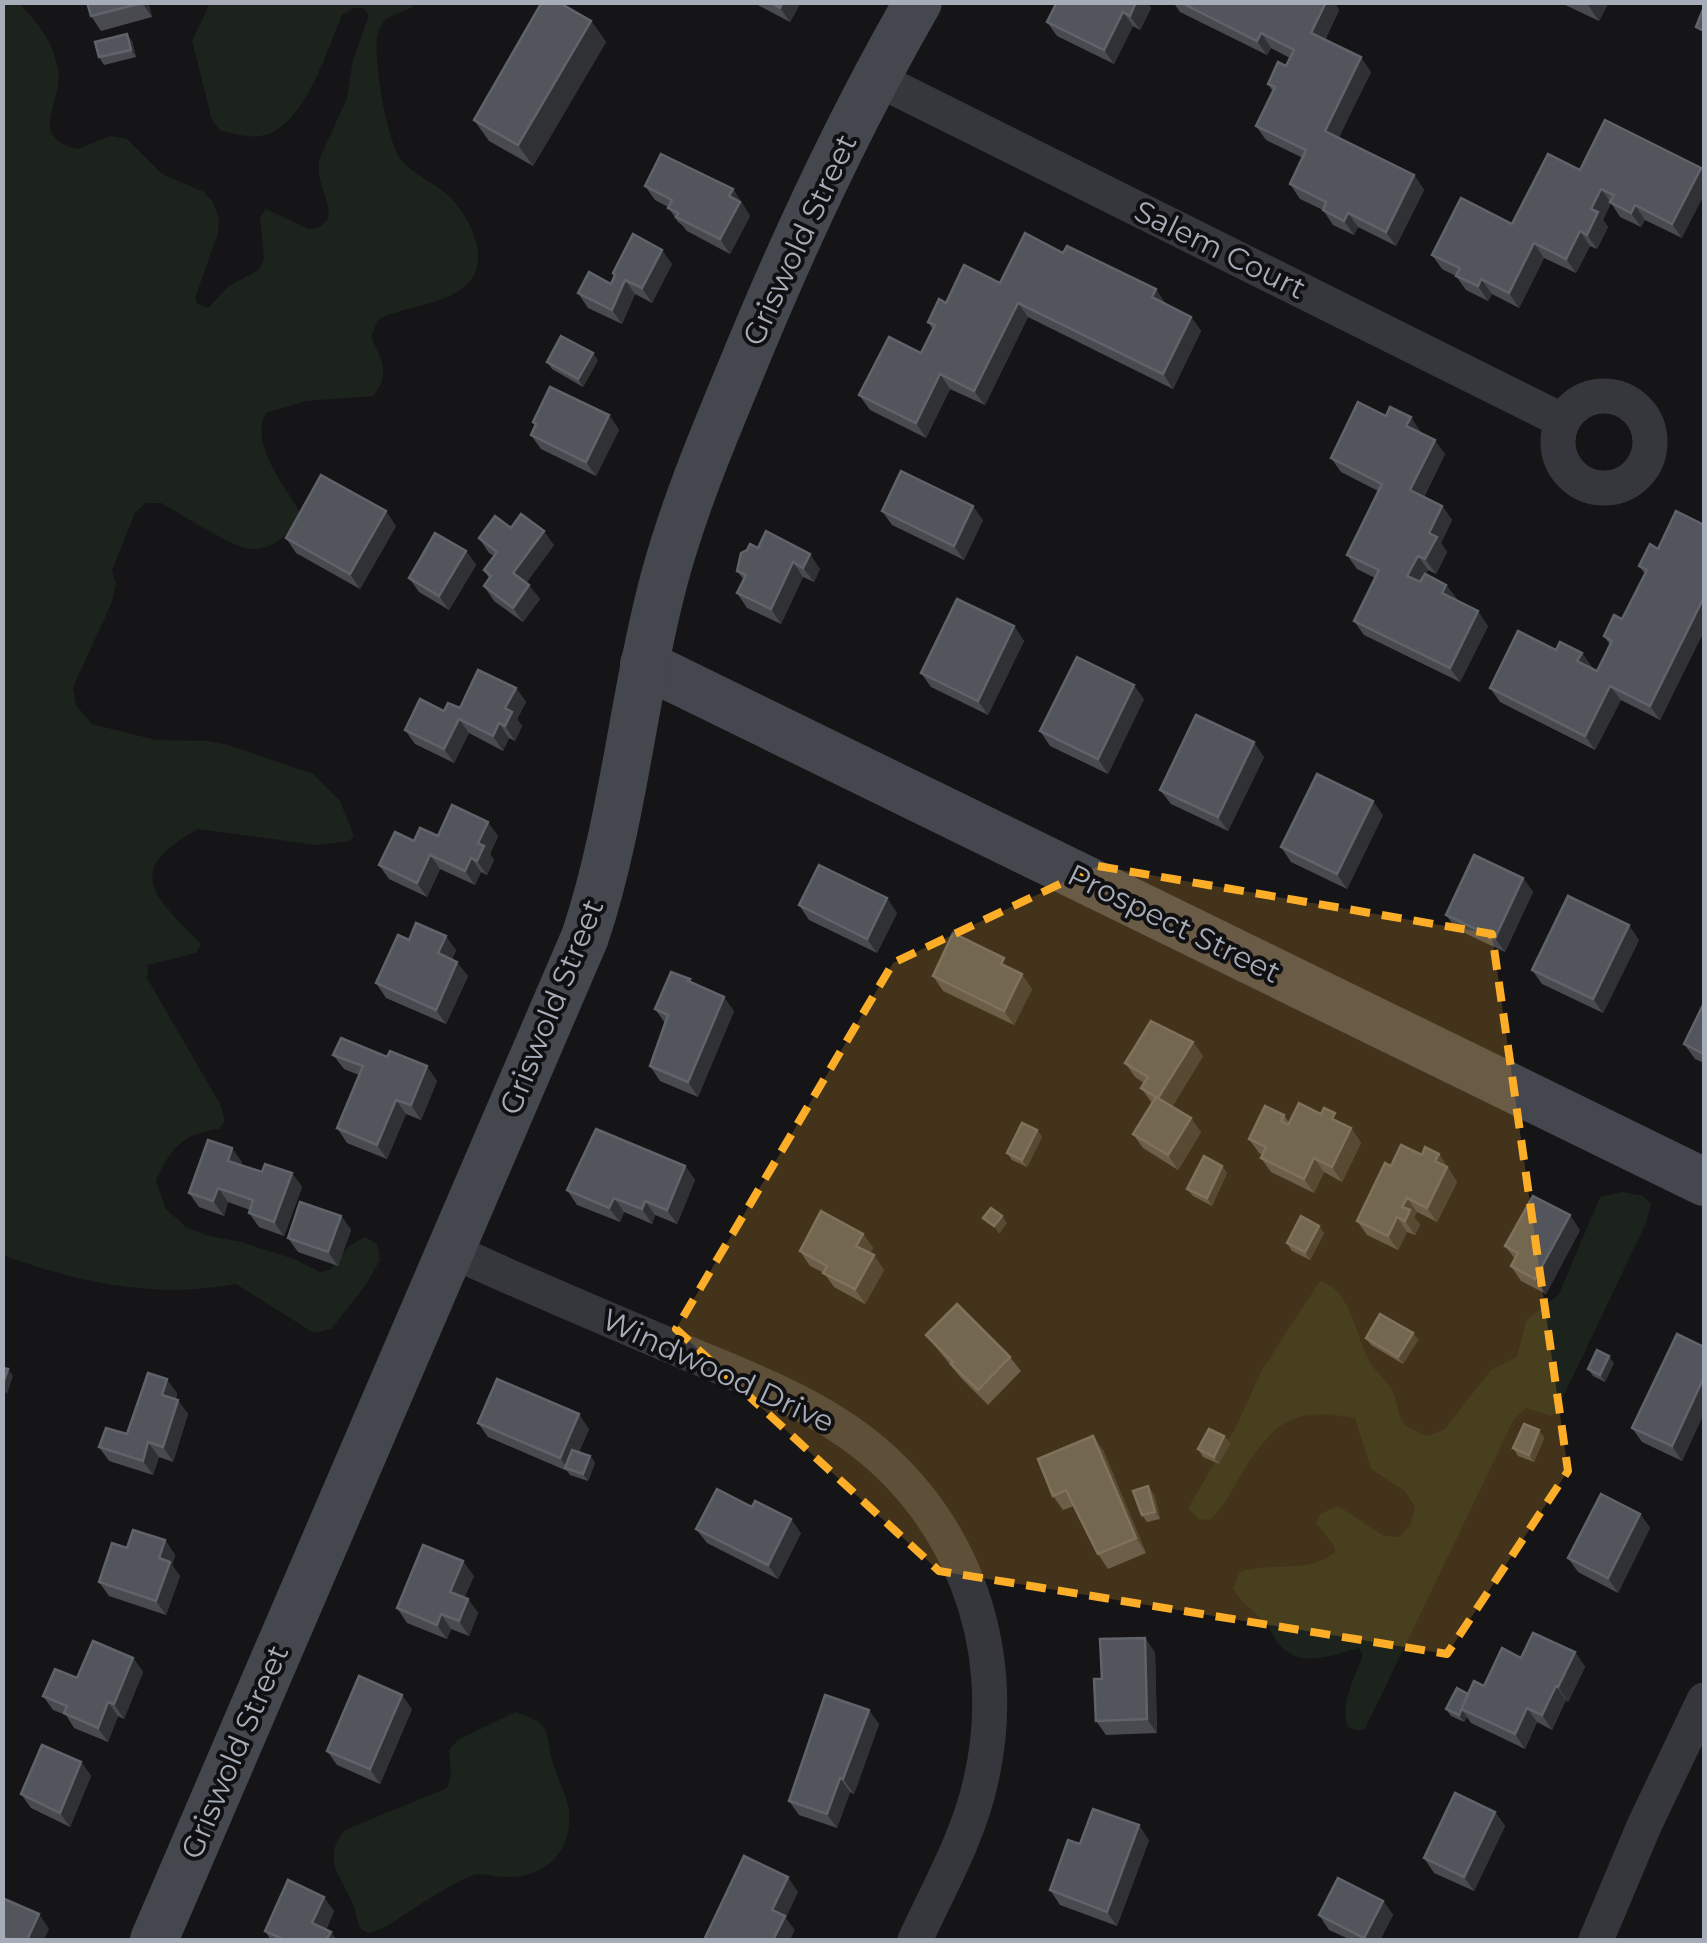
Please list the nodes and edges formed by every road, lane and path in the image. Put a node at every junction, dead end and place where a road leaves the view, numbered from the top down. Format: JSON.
{"nodes":[{"id":1,"x":918,"y":2,"type":"edge"},
{"id":2,"x":877,"y":79,"type":"junction"},
{"id":3,"x":1563,"y":421,"type":"dead end"},
{"id":4,"x":644,"y":664,"type":"junction"},
{"id":5,"x":1704,"y":1182,"type":"edge"},
{"id":6,"x":450,"y":1250,"type":"junction"},
{"id":7,"x":1704,"y":1700,"type":"edge"},
{"id":8,"x":154,"y":1940,"type":"edge"},
{"id":9,"x":915,"y":1940,"type":"edge"},
{"id":10,"x":1596,"y":1940,"type":"edge"}],
"edges":[{"from":1,"to":2,"type":"main road","name":"Griswold Street"},
{"from":2,"to":3,"type":"street","name":"Salem Court"},
{"from":2,"to":4,"type":"main road","name":"Griswold Street"},
{"from":4,"to":5,"type":"main road","name":"Prospect Street"},
{"from":4,"to":6,"type":"main road","name":"Griswold Street"},
{"from":6,"to":8,"type":"main road","name":"Griswold Street"},
{"from":6,"to":9,"type":"street","name":"Windwood Drive"},
{"from":7,"to":10,"type":"street"}]}
